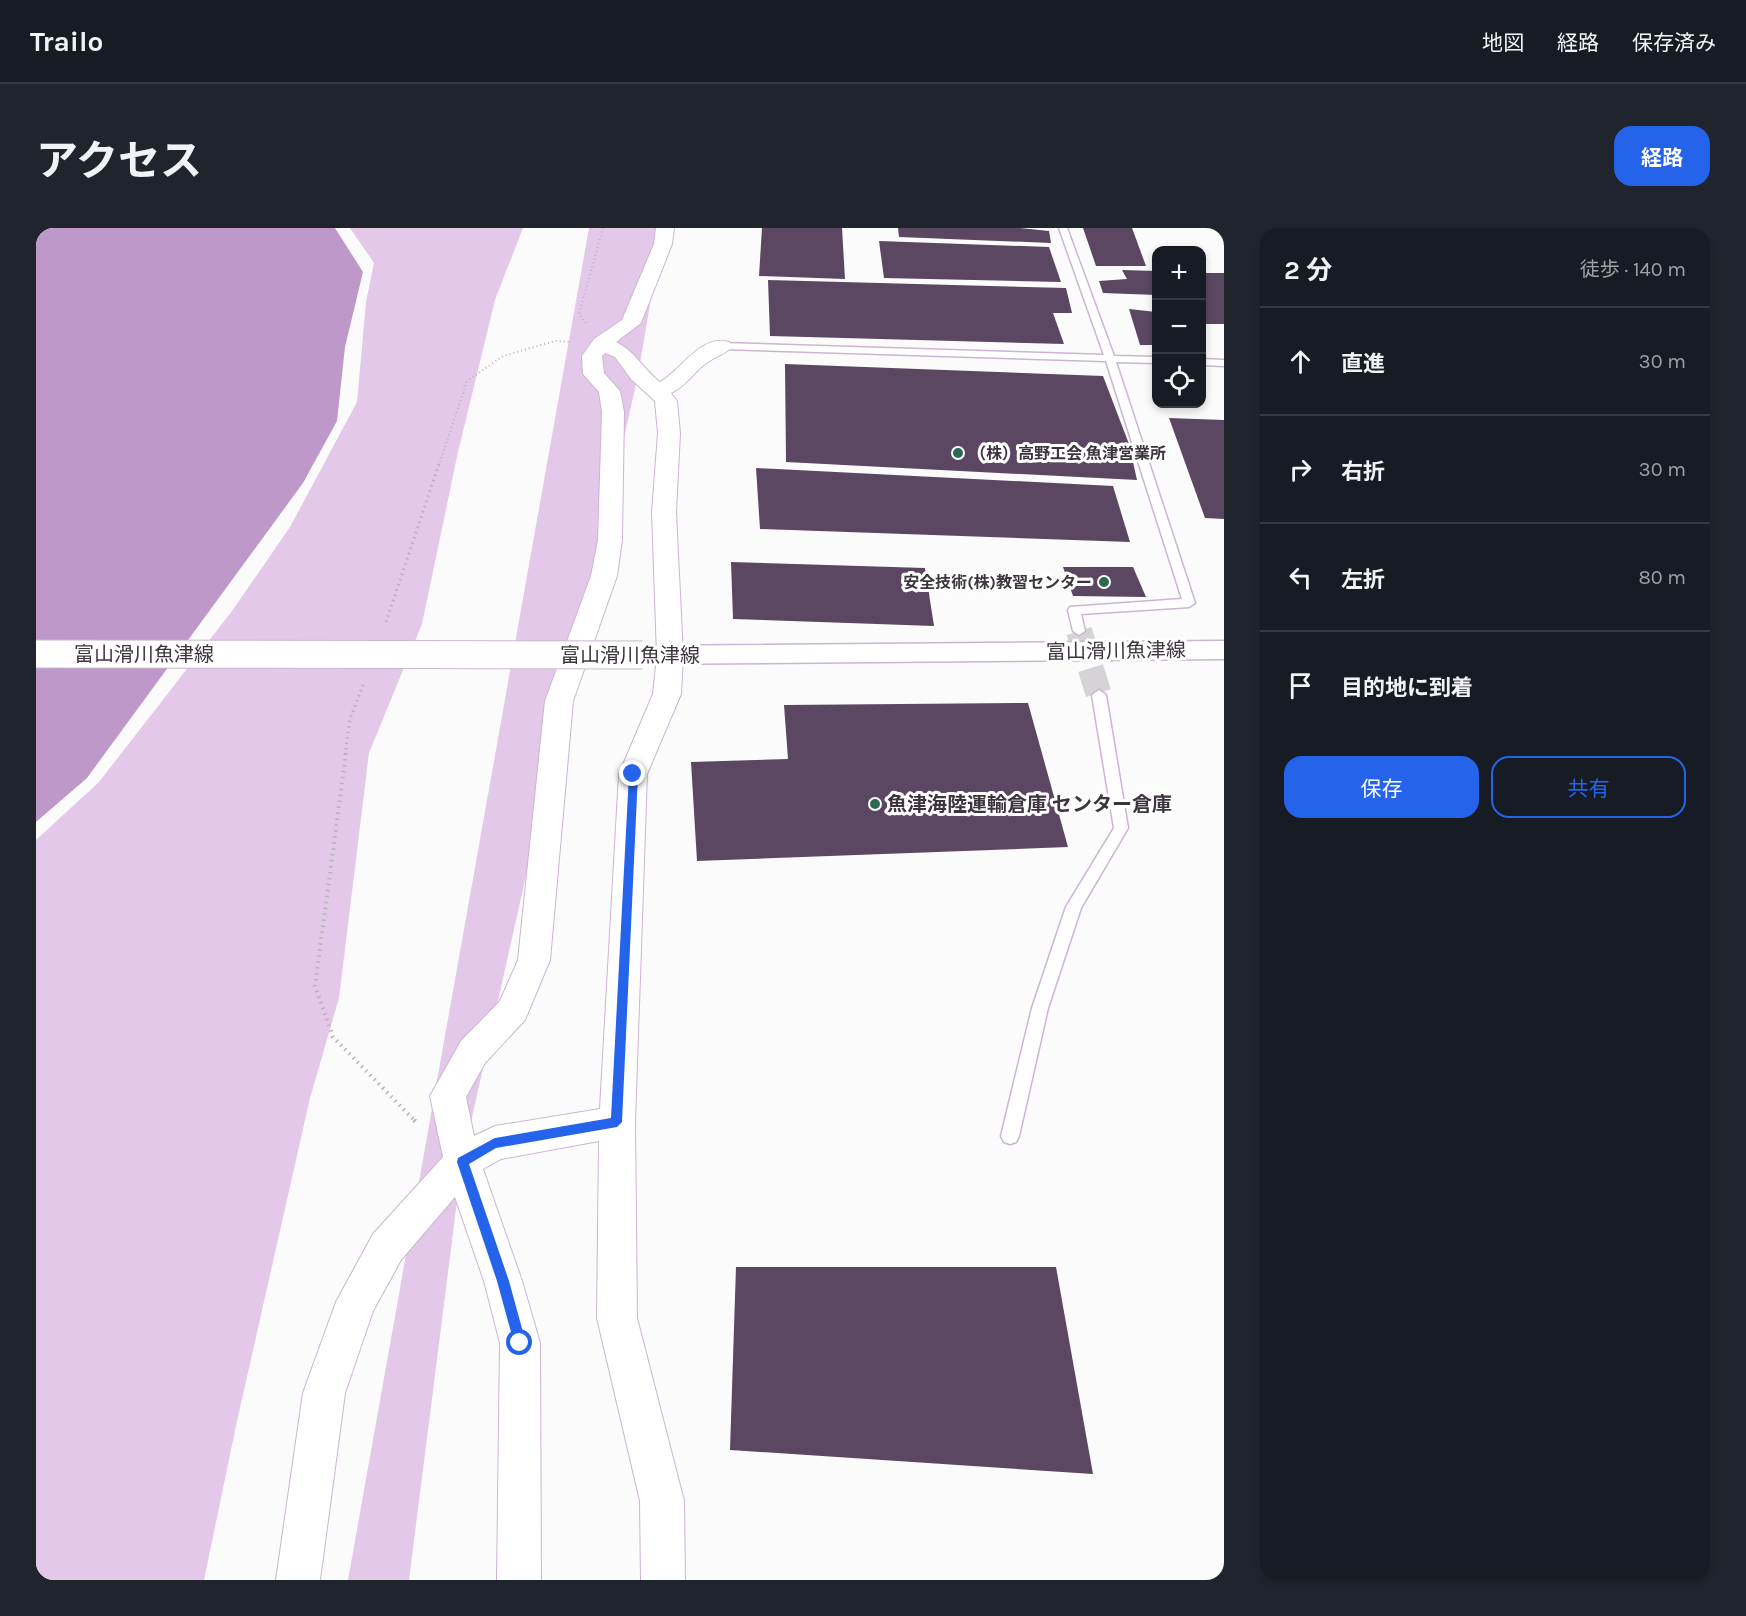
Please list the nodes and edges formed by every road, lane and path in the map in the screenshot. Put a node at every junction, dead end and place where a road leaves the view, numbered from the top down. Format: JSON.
{"nodes":[{"id":1,"x":603,"y":228,"type":"edge"},
{"id":2,"x":665,"y":228,"type":"edge"},
{"id":3,"x":1063,"y":228,"type":"edge"},
{"id":4,"x":601,"y":343,"type":"junction"},
{"id":5,"x":722,"y":346,"type":"joint"},
{"id":6,"x":1110,"y":358,"type":"junction"},
{"id":7,"x":1152,"y":360,"type":"edge"},
{"id":8,"x":1206,"y":362,"type":"edge"},
{"id":9,"x":1224,"y":363,"type":"edge"},
{"id":10,"x":659,"y":391,"type":"junction"},
{"id":11,"x":384,"y":629,"type":"dead end"},
{"id":12,"x":1079,"y":631,"type":"tunnel mouth"},
{"id":13,"x":1224,"y":650,"type":"edge"},
{"id":14,"x":36,"y":654,"type":"edge"},
{"id":15,"x":656,"y":655,"type":"junction"},
{"id":16,"x":365,"y":679,"type":"dead end"},
{"id":17,"x":1099,"y":695,"type":"tunnel mouth"},
{"id":18,"x":617,"y":1122,"type":"junction"},
{"id":19,"x":1010,"y":1136,"type":"dead end"},
{"id":20,"x":462,"y":1162,"type":"junction"},
{"id":21,"x":298,"y":1580,"type":"edge"},
{"id":22,"x":519,"y":1580,"type":"edge"},
{"id":23,"x":663,"y":1580,"type":"edge"}],
"edges":[{"from":1,"to":4,"type":"path"},
{"from":2,"to":4,"type":"street"},
{"from":3,"to":6,"type":"lane"},
{"from":4,"to":10,"type":"street"},
{"from":4,"to":11,"type":"path"},
{"from":4,"to":20,"type":"street"},
{"from":5,"to":6,"type":"lane"},
{"from":5,"to":10,"type":"street"},
{"from":6,"to":7,"type":"lane"},
{"from":6,"to":12,"type":"lane"},
{"from":8,"to":9,"type":"lane"},
{"from":10,"to":15,"type":"street"},
{"from":13,"to":15,"type":"main road","name":"富山滑川魚津線"},
{"from":14,"to":15,"type":"main road","name":"富山滑川魚津線","bridge":true},
{"from":15,"to":18,"type":"street"},
{"from":16,"to":20,"type":"path"},
{"from":17,"to":19,"type":"lane"},
{"from":18,"to":20,"type":"street"},
{"from":18,"to":23,"type":"street"},
{"from":20,"to":21,"type":"street"},
{"from":20,"to":22,"type":"street"}]}
